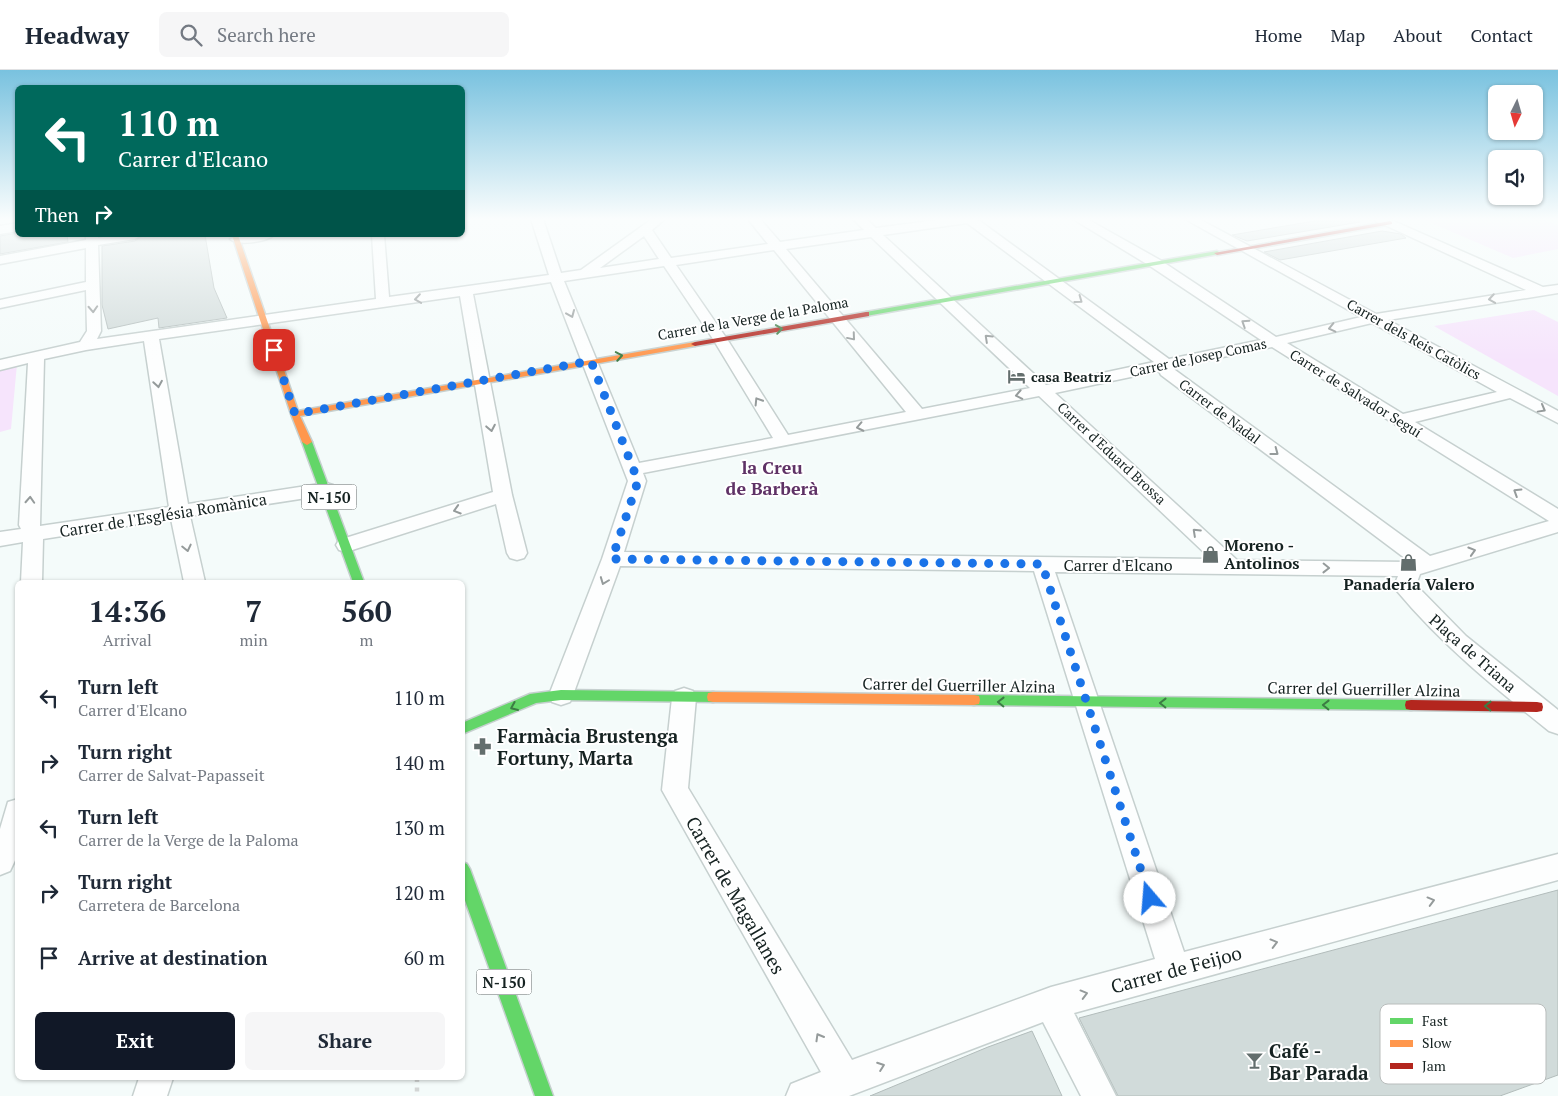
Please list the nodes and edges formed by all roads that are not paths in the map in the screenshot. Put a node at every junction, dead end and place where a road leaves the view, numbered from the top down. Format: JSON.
{"nodes":[{"id":1,"x":92,"y":267,"type":"edge"},
{"id":2,"x":246,"y":267,"type":"edge"},
{"id":3,"x":380,"y":267,"type":"edge"},
{"id":4,"x":553,"y":267,"type":"edge"},
{"id":5,"x":593,"y":267,"type":"edge"},
{"id":6,"x":635,"y":267,"type":"edge"},
{"id":7,"x":671,"y":267,"type":"edge"},
{"id":8,"x":795,"y":267,"type":"edge"},
{"id":9,"x":911,"y":267,"type":"edge"},
{"id":10,"x":1034,"y":267,"type":"edge"},
{"id":11,"x":1135,"y":267,"type":"edge"},
{"id":12,"x":1161,"y":267,"type":"edge"},
{"id":13,"x":1281,"y":267,"type":"edge"},
{"id":14,"x":1487,"y":267,"type":"edge"},
{"id":15,"x":581,"y":275,"type":"junction"},
{"id":16,"x":556,"y":277,"type":"junction"},
{"id":17,"x":1055,"y":282,"type":"junction"},
{"id":18,"x":92,"y":285,"type":"junction"},
{"id":19,"x":1558,"y":289,"type":"edge"},
{"id":20,"x":1540,"y":291,"type":"junction"},
{"id":21,"x":466,"y":292,"type":"junction"},
{"id":22,"x":948,"y":301,"type":"junction"},
{"id":23,"x":0,"y":304,"type":"edge"},
{"id":24,"x":383,"y":304,"type":"junction"},
{"id":25,"x":1375,"y":318,"type":"junction"},
{"id":26,"x":837,"y":319,"type":"junction"},
{"id":27,"x":265,"y":321,"type":"junction"},
{"id":28,"x":146,"y":337,"type":"junction"},
{"id":29,"x":720,"y":339,"type":"junction"},
{"id":30,"x":89,"y":342,"type":"junction"},
{"id":31,"x":1274,"y":342,"type":"junction"},
{"id":32,"x":36,"y":357,"type":"junction"},
{"id":33,"x":591,"y":361,"type":"junction"},
{"id":34,"x":1166,"y":364,"type":"junction"},
{"id":35,"x":0,"y":365,"type":"edge"},
{"id":36,"x":482,"y":380,"type":"junction"},
{"id":37,"x":1044,"y":390,"type":"junction"},
{"id":38,"x":1512,"y":393,"type":"junction"},
{"id":39,"x":295,"y":414,"type":"junction"},
{"id":40,"x":918,"y":415,"type":"junction"},
{"id":41,"x":1558,"y":418,"type":"edge"},
{"id":42,"x":1400,"y":420,"type":"junction"},
{"id":43,"x":784,"y":442,"type":"junction"},
{"id":44,"x":633,"y":470,"type":"junction"},
{"id":45,"x":326,"y":490,"type":"junction"},
{"id":46,"x":503,"y":495,"type":"junction"},
{"id":47,"x":180,"y":513,"type":"junction"},
{"id":48,"x":1558,"y":518,"type":"edge"},
{"id":49,"x":1558,"y":525,"type":"edge"},
{"id":50,"x":33,"y":534,"type":"junction"},
{"id":51,"x":0,"y":539,"type":"edge"},
{"id":52,"x":346,"y":545,"type":"junction"},
{"id":53,"x":516,"y":553,"type":"dead end"},
{"id":54,"x":612,"y":559,"type":"junction"},
{"id":55,"x":1042,"y":564,"type":"junction"},
{"id":56,"x":1231,"y":566,"type":"junction"},
{"id":57,"x":1421,"y":566,"type":"junction"},
{"id":58,"x":31,"y":580,"type":"edge"},
{"id":59,"x":195,"y":580,"type":"edge"},
{"id":60,"x":358,"y":580,"type":"edge"},
{"id":61,"x":561,"y":695,"type":"junction"},
{"id":62,"x":684,"y":698,"type":"junction"},
{"id":63,"x":1086,"y":703,"type":"junction"},
{"id":64,"x":1537,"y":707,"type":"junction"},
{"id":65,"x":1558,"y":724,"type":"edge"},
{"id":66,"x":465,"y":728,"type":"edge"},
{"id":67,"x":13,"y":821,"type":"edge"},
{"id":68,"x":0,"y":862,"type":"edge"},
{"id":69,"x":1558,"y":867,"type":"edge"},
{"id":70,"x":465,"y":877,"type":"edge"},
{"id":71,"x":1174,"y":970,"type":"junction"},
{"id":72,"x":1050,"y":1003,"type":"junction"},
{"id":73,"x":155,"y":1080,"type":"edge"},
{"id":74,"x":844,"y":1080,"type":"junction"},
{"id":75,"x":150,"y":1096,"type":"edge"},
{"id":76,"x":544,"y":1096,"type":"edge"},
{"id":77,"x":803,"y":1096,"type":"edge"},
{"id":78,"x":1098,"y":1096,"type":"edge"}],
"edges":[{"from":1,"to":18,"type":"street"},
{"from":2,"to":27,"type":"street","number":"N-150"},
{"from":3,"to":24,"type":"street"},
{"from":4,"to":16,"type":"street"},
{"from":5,"to":15,"type":"street"},
{"from":6,"to":15,"type":"street"},
{"from":7,"to":29,"type":"street"},
{"from":8,"to":26,"type":"street"},
{"from":9,"to":22,"type":"street","name":"Carrer d'Eduard Brossa"},
{"from":10,"to":17,"type":"street","name":"Carrer de Nadal"},
{"from":11,"to":17,"type":"street","name":"Carrer de la Verge de la Paloma"},
{"from":31,"to":12,"type":"street","name":"Carrer de Salvador Seguí","one_way":true},
{"from":13,"to":25,"type":"street","name":"Carrer dels Reis Catòlics"},
{"from":14,"to":20,"type":"street"},
{"from":15,"to":16,"type":"street"},
{"from":16,"to":21,"type":"street"},
{"from":16,"to":33,"type":"street","one_way":true},
{"from":17,"to":22,"type":"street","name":"Carrer de la Verge de la Paloma"},
{"from":17,"to":34,"type":"street","name":"Carrer de Nadal","one_way":true},
{"from":18,"to":23,"type":"street"},
{"from":18,"to":30,"type":"street","one_way":true},
{"from":19,"to":20,"type":"street","name":"Carrer de Josep Comas"},
{"from":20,"to":25,"type":"street","name":"Carrer de Josep Comas","one_way":true},
{"from":21,"to":24,"type":"street","one_way":true},
{"from":21,"to":36,"type":"street"},
{"from":22,"to":26,"type":"street","name":"Carrer de la Verge de la Paloma"},
{"from":37,"to":22,"type":"street","name":"Carrer d'Eduard Brossa","one_way":true},
{"from":24,"to":27,"type":"street"},
{"from":25,"to":31,"type":"street","name":"Carrer de Josep Comas","one_way":true},
{"from":25,"to":38,"type":"street","name":"Carrer dels Reis Catòlics"},
{"from":29,"to":26,"type":"street","name":"Carrer de la Verge de la Paloma","one_way":true},
{"from":26,"to":40,"type":"street","one_way":true},
{"from":27,"to":28,"type":"street"},
{"from":27,"to":39,"type":"street","number":"N-150"},
{"from":28,"to":30,"type":"street"},
{"from":28,"to":47,"type":"street","one_way":true},
{"from":33,"to":29,"type":"street","name":"Carrer de la Verge de la Paloma","one_way":true},
{"from":43,"to":29,"type":"street","one_way":true},
{"from":30,"to":32,"type":"street"},
{"from":31,"to":34,"type":"street","name":"Carrer de Josep Comas"},
{"from":31,"to":42,"type":"street","name":"Carrer de Salvador Seguí"},
{"from":32,"to":35,"type":"street"},
{"from":50,"to":32,"type":"street","one_way":true},
{"from":33,"to":36,"type":"street","name":"Carrer de la Verge de la Paloma"},
{"from":33,"to":44,"type":"street"},
{"from":34,"to":37,"type":"street","name":"Carrer de Josep Comas"},
{"from":34,"to":57,"type":"street","name":"Carrer de Nadal","one_way":true},
{"from":36,"to":39,"type":"street","name":"Carrer de la Verge de la Paloma"},
{"from":36,"to":46,"type":"street","one_way":true},
{"from":37,"to":40,"type":"street","name":"Carrer de Josep Comas","one_way":true},
{"from":56,"to":37,"type":"street","name":"Carrer d'Eduard Brossa","one_way":true},
{"from":38,"to":41,"type":"street","name":"Carrer dels Reis Catòlics","one_way":true},
{"from":38,"to":42,"type":"street"},
{"from":39,"to":45,"type":"street","number":"N-150"},
{"from":40,"to":43,"type":"street","name":"Carrer de Josep Comas","one_way":true},
{"from":48,"to":42,"type":"street","name":"Carrer de Salvador Seguí","one_way":true},
{"from":43,"to":44,"type":"street","name":"Carrer de Josep Comas"},
{"from":44,"to":54,"type":"street"},
{"from":45,"to":47,"type":"street","name":"Carrer de l'Església Romànica"},
{"from":45,"to":52,"type":"street","number":"N-150"},
{"from":46,"to":52,"type":"street","one_way":true},
{"from":46,"to":53,"type":"street"},
{"from":47,"to":50,"type":"street","name":"Carrer de l'Església Romànica"},
{"from":47,"to":59,"type":"street","one_way":true},
{"from":57,"to":49,"type":"street","name":"Carrer d'Elcano","one_way":true},
{"from":50,"to":51,"type":"street","name":"Carrer de l'Església Romànica"},
{"from":50,"to":58,"type":"street"},
{"from":52,"to":60,"type":"street","number":"N-150"},
{"from":54,"to":55,"type":"street","name":"Carrer d'Elcano"},
{"from":54,"to":61,"type":"street","one_way":true},
{"from":55,"to":56,"type":"street","name":"Carrer d'Elcano"},
{"from":55,"to":63,"type":"street"},
{"from":56,"to":57,"type":"street","name":"Carrer d'Elcano","one_way":true},
{"from":57,"to":64,"type":"street","name":"Plaça de Triana"},
{"from":61,"to":62,"type":"street","name":"Carrer del Guerriller Alzina"},
{"from":61,"to":66,"type":"street","name":"Carrer del Guerriller Alzina","one_way":true},
{"from":63,"to":62,"type":"street","name":"Carrer del Guerriller Alzina","one_way":true},
{"from":74,"to":62,"type":"street","name":"Carrer de Magallanes","one_way":true},
{"from":64,"to":63,"type":"street","name":"Carrer del Guerriller Alzina","one_way":true},
{"from":63,"to":71,"type":"street"},
{"from":64,"to":65,"type":"street"},
{"from":67,"to":68,"type":"street"},
{"from":71,"to":69,"type":"street","name":"Carrer de Feijoo","one_way":true},
{"from":70,"to":76,"type":"street","number":"N-150"},
{"from":72,"to":71,"type":"street","name":"Carrer de Feijoo","one_way":true},
{"from":74,"to":72,"type":"street","name":"Carrer de Feijoo","one_way":true},
{"from":72,"to":78,"type":"street"},
{"from":73,"to":75,"type":"street"},
{"from":74,"to":77,"type":"street","name":"Carrer de Feijoo"}]}
